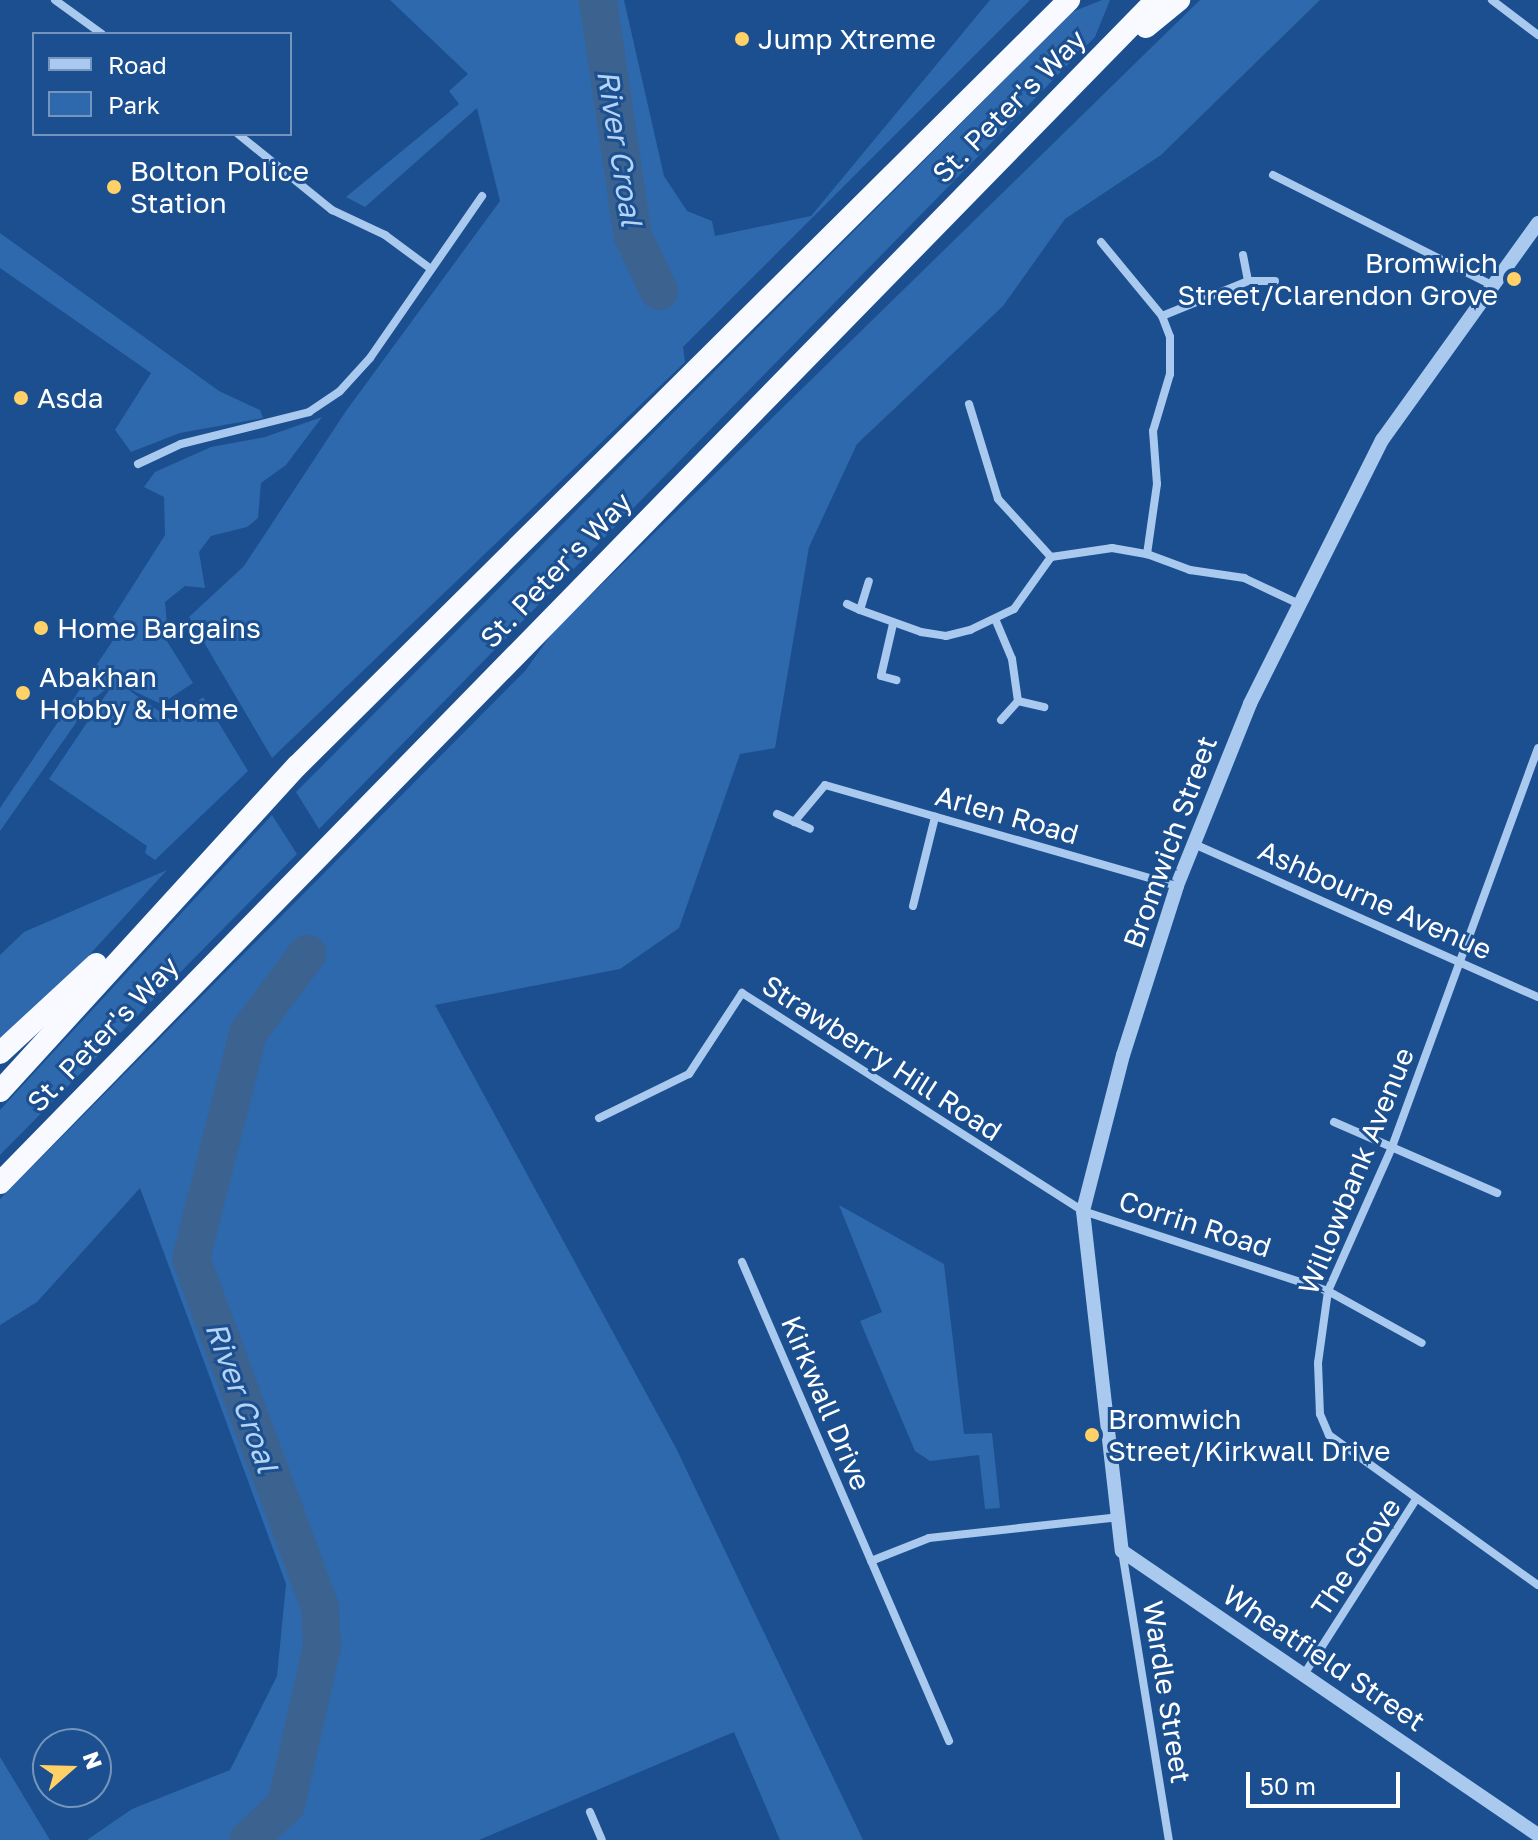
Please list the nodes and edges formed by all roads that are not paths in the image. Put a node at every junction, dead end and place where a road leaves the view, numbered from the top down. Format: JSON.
{"nodes":[{"id":1,"x":55,"y":0,"type":"edge"},
{"id":2,"x":1069,"y":0,"type":"edge"},
{"id":3,"x":1156,"y":0,"type":"edge"},
{"id":4,"x":1179,"y":0,"type":"edge"},
{"id":5,"x":1492,"y":0,"type":"edge"},
{"id":6,"x":99,"y":32,"type":"edge"},
{"id":7,"x":1538,"y":35,"type":"edge"},
{"id":8,"x":1073,"y":87,"type":"junction"},
{"id":9,"x":240,"y":136,"type":"edge"},
{"id":10,"x":1273,"y":175,"type":"dead end"},
{"id":11,"x":482,"y":196,"type":"dead end"},
{"id":12,"x":1538,"y":223,"type":"edge"},
{"id":13,"x":1101,"y":242,"type":"dead end"},
{"id":14,"x":1243,"y":255,"type":"dead end"},
{"id":15,"x":431,"y":269,"type":"junction"},
{"id":16,"x":1248,"y":281,"type":"junction"},
{"id":17,"x":1275,"y":281,"type":"dead end"},
{"id":18,"x":1492,"y":285,"type":"junction"},
{"id":19,"x":1162,"y":316,"type":"junction"},
{"id":20,"x":969,"y":404,"type":"dead end"},
{"id":21,"x":138,"y":464,"type":"dead end"},
{"id":22,"x":1147,"y":554,"type":"junction"},
{"id":23,"x":1051,"y":557,"type":"junction"},
{"id":24,"x":869,"y":581,"type":"dead end"},
{"id":25,"x":1297,"y":603,"type":"junction"},
{"id":26,"x":847,"y":604,"type":"dead end"},
{"id":27,"x":860,"y":610,"type":"junction"},
{"id":28,"x":996,"y":621,"type":"junction"},
{"id":29,"x":893,"y":624,"type":"junction"},
{"id":30,"x":896,"y":680,"type":"dead end"},
{"id":31,"x":1018,"y":701,"type":"junction"},
{"id":32,"x":1044,"y":707,"type":"dead end"},
{"id":33,"x":1001,"y":720,"type":"dead end"},
{"id":34,"x":1538,"y":748,"type":"edge"},
{"id":35,"x":297,"y":766,"type":"junction"},
{"id":36,"x":777,"y":814,"type":"dead end"},
{"id":37,"x":935,"y":817,"type":"junction"},
{"id":38,"x":794,"y":822,"type":"junction"},
{"id":39,"x":810,"y":829,"type":"dead end"},
{"id":40,"x":1194,"y":844,"type":"junction"},
{"id":41,"x":1177,"y":886,"type":"junction"},
{"id":42,"x":913,"y":906,"type":"dead end"},
{"id":43,"x":1461,"y":961,"type":"junction"},
{"id":44,"x":1538,"y":997,"type":"edge"},
{"id":45,"x":0,"y":1053,"type":"edge"},
{"id":46,"x":0,"y":1091,"type":"edge"},
{"id":47,"x":599,"y":1118,"type":"dead end"},
{"id":48,"x":1334,"y":1122,"type":"dead end"},
{"id":49,"x":1393,"y":1145,"type":"junction"},
{"id":50,"x":0,"y":1183,"type":"edge"},
{"id":51,"x":1497,"y":1193,"type":"dead end"},
{"id":52,"x":1083,"y":1211,"type":"junction"},
{"id":53,"x":742,"y":1262,"type":"dead end"},
{"id":54,"x":1328,"y":1291,"type":"junction"},
{"id":55,"x":1422,"y":1343,"type":"dead end"},
{"id":56,"x":1415,"y":1501,"type":"junction"},
{"id":57,"x":1118,"y":1517,"type":"junction"},
{"id":58,"x":1122,"y":1551,"type":"junction"},
{"id":59,"x":871,"y":1561,"type":"junction"},
{"id":60,"x":1538,"y":1585,"type":"edge"},
{"id":61,"x":1303,"y":1676,"type":"junction"},
{"id":62,"x":949,"y":1741,"type":"dead end"},
{"id":63,"x":590,"y":1812,"type":"dead end"},
{"id":64,"x":1538,"y":1835,"type":"edge"},
{"id":65,"x":602,"y":1840,"type":"edge"},
{"id":66,"x":1169,"y":1840,"type":"edge"}],
"edges":[{"from":1,"to":6,"type":"street"},
{"from":2,"to":35,"type":"highway","name":"St. Peter's Way"},
{"from":3,"to":8,"type":"highway","name":"St. Peter's Way"},
{"from":4,"to":8,"type":"highway"},
{"from":5,"to":7,"type":"street"},
{"from":8,"to":50,"type":"highway","name":"St. Peter's Way"},
{"from":9,"to":15,"type":"street"},
{"from":10,"to":18,"type":"street"},
{"from":11,"to":15,"type":"street"},
{"from":12,"to":18,"type":"street","name":"Bromwich Street"},
{"from":13,"to":19,"type":"street"},
{"from":14,"to":16,"type":"street"},
{"from":15,"to":21,"type":"street"},
{"from":16,"to":17,"type":"street"},
{"from":16,"to":19,"type":"street"},
{"from":18,"to":25,"type":"street","name":"Bromwich Street"},
{"from":19,"to":22,"type":"street"},
{"from":20,"to":23,"type":"street"},
{"from":22,"to":23,"type":"street"},
{"from":22,"to":25,"type":"street"},
{"from":23,"to":28,"type":"street"},
{"from":24,"to":27,"type":"street"},
{"from":25,"to":40,"type":"street","name":"Bromwich Street"},
{"from":26,"to":27,"type":"street"},
{"from":27,"to":29,"type":"street"},
{"from":28,"to":29,"type":"street"},
{"from":28,"to":31,"type":"street"},
{"from":29,"to":30,"type":"street"},
{"from":31,"to":32,"type":"street"},
{"from":31,"to":33,"type":"street"},
{"from":34,"to":43,"type":"street","name":"Willowbank Avenue"},
{"from":35,"to":45,"type":"highway"},
{"from":35,"to":46,"type":"highway","name":"St. Peter's Way"},
{"from":36,"to":38,"type":"street"},
{"from":37,"to":38,"type":"street","name":"Arlen Road"},
{"from":37,"to":41,"type":"street","name":"Arlen Road"},
{"from":37,"to":42,"type":"street"},
{"from":38,"to":39,"type":"street"},
{"from":40,"to":41,"type":"street","name":"Bromwich Street"},
{"from":40,"to":43,"type":"street","name":"Ashbourne Avenue"},
{"from":41,"to":52,"type":"street","name":"Bromwich Street"},
{"from":43,"to":44,"type":"street","name":"Ashbourne Avenue"},
{"from":43,"to":49,"type":"street","name":"Willowbank Avenue"},
{"from":47,"to":52,"type":"street","name":"Strawberry Hill Road"},
{"from":48,"to":49,"type":"street"},
{"from":49,"to":51,"type":"street"},
{"from":49,"to":54,"type":"street","name":"Willowbank Avenue"},
{"from":52,"to":54,"type":"street","name":"Corrin Road"},
{"from":52,"to":57,"type":"street","name":"Bromwich Street"},
{"from":53,"to":59,"type":"street","name":"Kirkwall Drive"},
{"from":54,"to":55,"type":"street","name":"Corrin Road"},
{"from":54,"to":56,"type":"street","name":"Willowbank Avenue"},
{"from":56,"to":60,"type":"street","name":"The Grove"},
{"from":56,"to":61,"type":"street","name":"The Grove"},
{"from":57,"to":58,"type":"street","name":"Bromwich Street"},
{"from":57,"to":59,"type":"street"},
{"from":58,"to":61,"type":"street","name":"Wheatfield Street"},
{"from":58,"to":66,"type":"street","name":"Wardle Street"},
{"from":59,"to":62,"type":"street","name":"Kirkwall Drive"},
{"from":61,"to":64,"type":"street","name":"Wheatfield Street"},
{"from":63,"to":65,"type":"street"}]}
